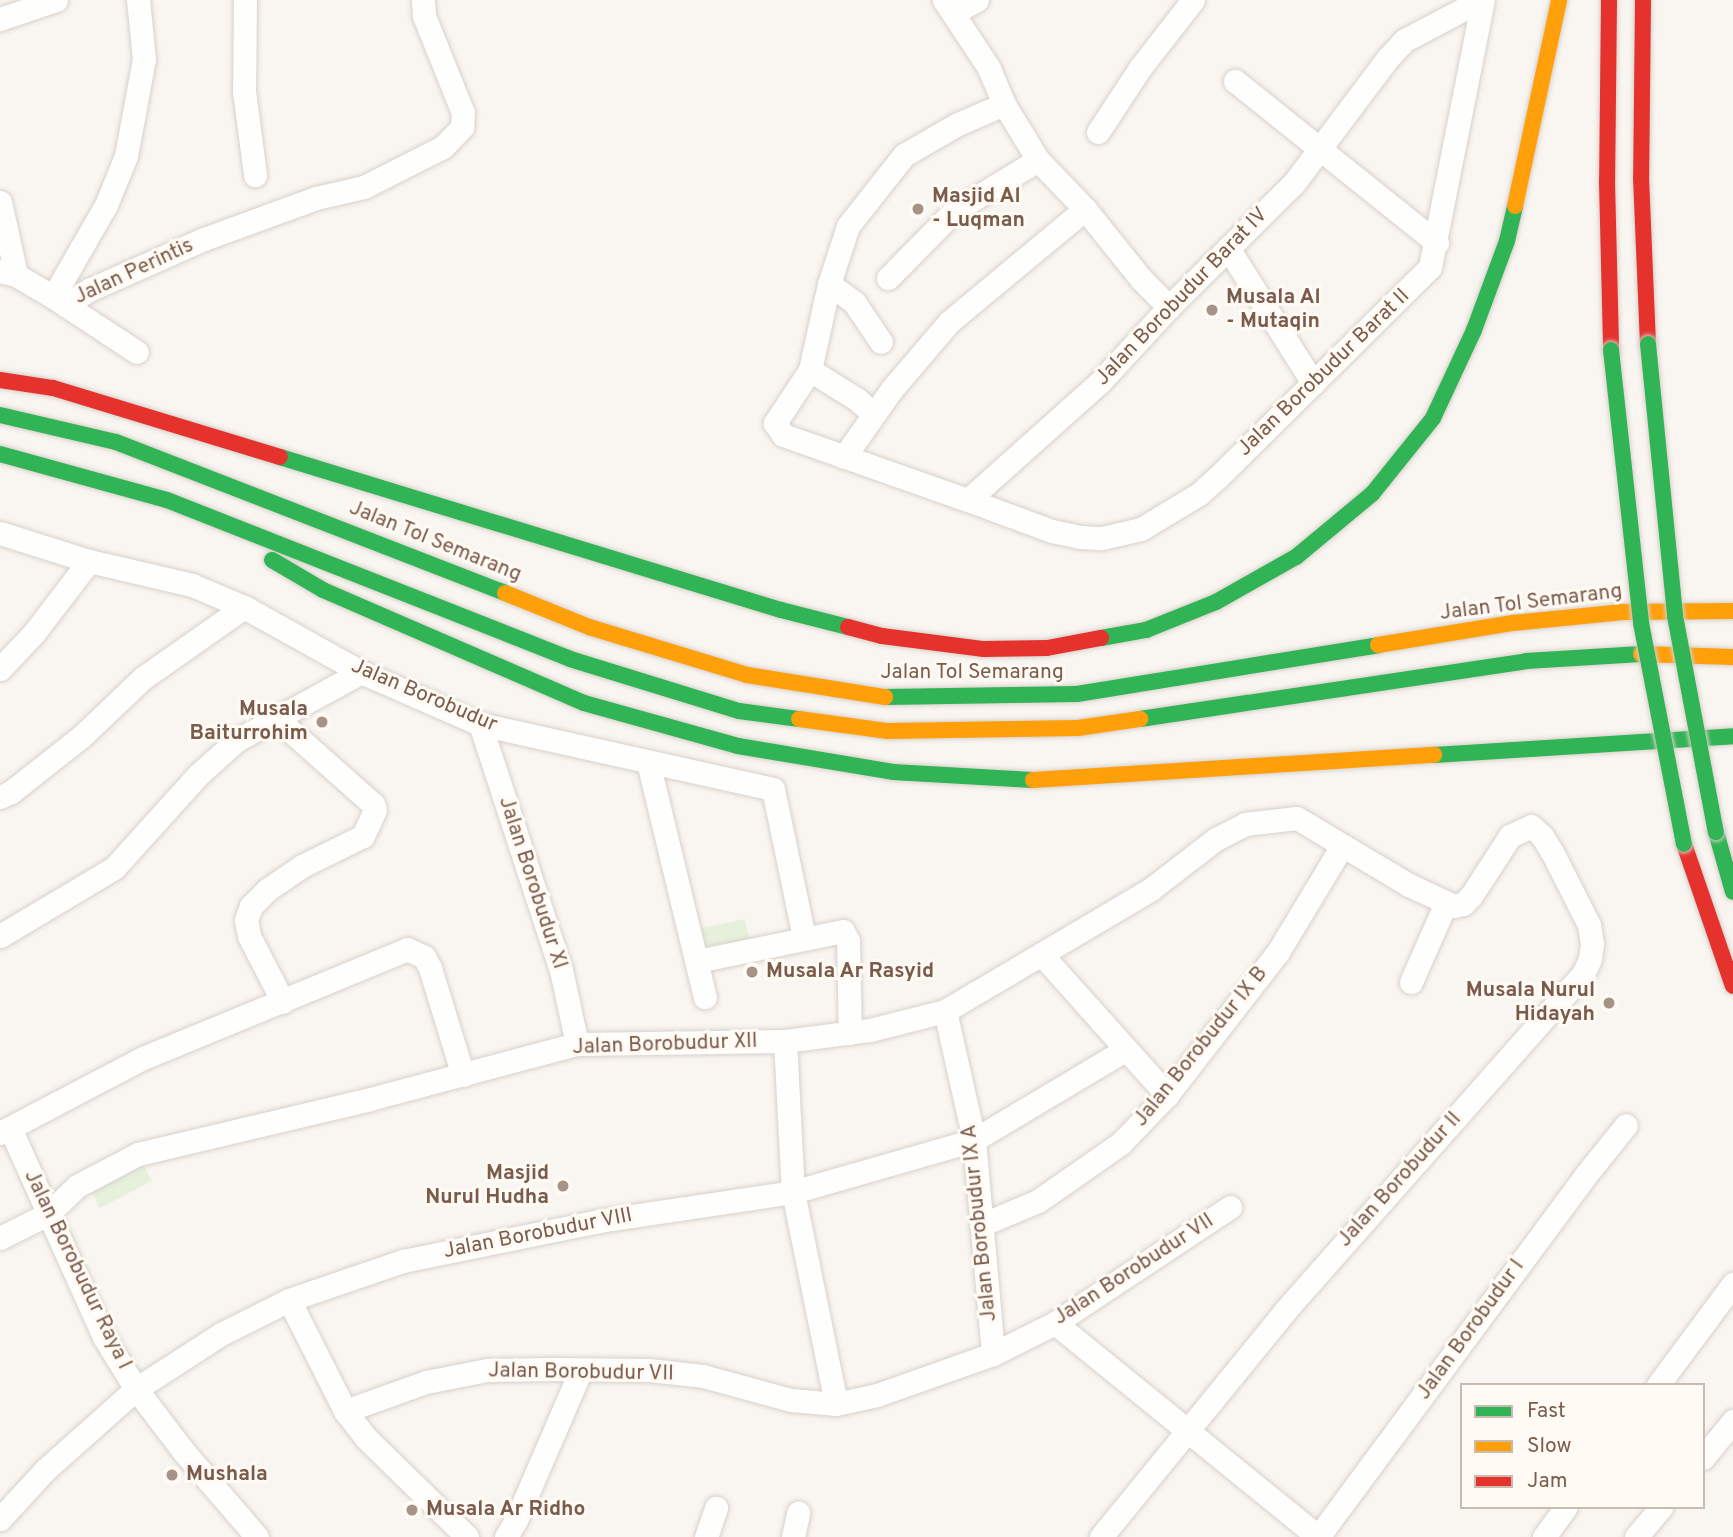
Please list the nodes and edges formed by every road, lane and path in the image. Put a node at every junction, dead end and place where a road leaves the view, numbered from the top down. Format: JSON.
{"nodes":[{"id":1,"x":56,"y":0,"type":"edge"},
{"id":2,"x":138,"y":0,"type":"edge"},
{"id":3,"x":245,"y":0,"type":"edge"},
{"id":4,"x":423,"y":0,"type":"edge"},
{"id":5,"x":976,"y":0,"type":"edge"},
{"id":6,"x":1193,"y":0,"type":"edge"},
{"id":7,"x":1482,"y":0,"type":"edge"},
{"id":8,"x":1559,"y":0,"type":"edge"},
{"id":9,"x":1609,"y":0,"type":"edge"},
{"id":10,"x":1643,"y":0,"type":"edge"},
{"id":11,"x":949,"y":6,"type":"edge"},
{"id":12,"x":0,"y":19,"type":"edge"},
{"id":13,"x":1235,"y":81,"type":"dead end"},
{"id":14,"x":1009,"y":113,"type":"junction"},
{"id":15,"x":1098,"y":132,"type":"dead end"},
{"id":16,"x":1320,"y":149,"type":"junction"},
{"id":17,"x":1038,"y":160,"type":"junction"},
{"id":18,"x":256,"y":175,"type":"dead end"},
{"id":19,"x":0,"y":202,"type":"edge"},
{"id":20,"x":1085,"y":209,"type":"junction"},
{"id":21,"x":1437,"y":243,"type":"junction"},
{"id":22,"x":1228,"y":248,"type":"junction"},
{"id":23,"x":8,"y":273,"type":"edge"},
{"id":24,"x":888,"y":278,"type":"dead end"},
{"id":25,"x":828,"y":284,"type":"junction"},
{"id":26,"x":59,"y":301,"type":"junction"},
{"id":27,"x":1169,"y":307,"type":"junction"},
{"id":28,"x":881,"y":342,"type":"dead end"},
{"id":29,"x":137,"y":352,"type":"dead end"},
{"id":30,"x":810,"y":370,"type":"junction"},
{"id":31,"x":0,"y":380,"type":"edge"},
{"id":32,"x":1313,"y":383,"type":"junction"},
{"id":33,"x":873,"y":414,"type":"junction"},
{"id":34,"x":0,"y":415,"type":"edge"},
{"id":35,"x":0,"y":454,"type":"edge"},
{"id":36,"x":844,"y":457,"type":"junction"},
{"id":37,"x":167,"y":500,"type":"junction"},
{"id":38,"x":968,"y":500,"type":"junction"},
{"id":39,"x":0,"y":533,"type":"edge"},
{"id":40,"x":89,"y":561,"type":"junction"},
{"id":41,"x":244,"y":607,"type":"junction"},
{"id":42,"x":1733,"y":611,"type":"edge"},
{"id":43,"x":1733,"y":657,"type":"edge"},
{"id":44,"x":0,"y":669,"type":"edge"},
{"id":45,"x":361,"y":673,"type":"junction"},
{"id":46,"x":276,"y":718,"type":"junction"},
{"id":47,"x":480,"y":724,"type":"junction"},
{"id":48,"x":1733,"y":736,"type":"edge"},
{"id":49,"x":648,"y":762,"type":"junction"},
{"id":50,"x":0,"y":797,"type":"edge"},
{"id":51,"x":1342,"y":846,"type":"junction"},
{"id":52,"x":1733,"y":892,"type":"edge"},
{"id":53,"x":1445,"y":905,"type":"junction"},
{"id":54,"x":0,"y":936,"type":"edge"},
{"id":55,"x":804,"y":938,"type":"junction"},
{"id":56,"x":1042,"y":956,"type":"junction"},
{"id":57,"x":697,"y":961,"type":"junction"},
{"id":58,"x":1411,"y":982,"type":"dead end"},
{"id":59,"x":1733,"y":986,"type":"edge"},
{"id":60,"x":705,"y":997,"type":"dead end"},
{"id":61,"x":283,"y":1002,"type":"junction"},
{"id":62,"x":944,"y":1012,"type":"junction"},
{"id":63,"x":850,"y":1033,"type":"junction"},
{"id":64,"x":785,"y":1041,"type":"junction"},
{"id":65,"x":577,"y":1044,"type":"junction"},
{"id":66,"x":1125,"y":1050,"type":"junction"},
{"id":67,"x":463,"y":1075,"type":"junction"},
{"id":68,"x":1167,"y":1095,"type":"junction"},
{"id":69,"x":1626,"y":1125,"type":"dead end"},
{"id":70,"x":5,"y":1130,"type":"edge"},
{"id":71,"x":974,"y":1140,"type":"junction"},
{"id":72,"x":793,"y":1192,"type":"junction"},
{"id":73,"x":1230,"y":1207,"type":"dead end"},
{"id":74,"x":48,"y":1214,"type":"junction"},
{"id":75,"x":981,"y":1225,"type":"junction"},
{"id":76,"x":0,"y":1238,"type":"edge"},
{"id":77,"x":1733,"y":1284,"type":"edge"},
{"id":78,"x":289,"y":1300,"type":"junction"},
{"id":79,"x":1055,"y":1323,"type":"junction"},
{"id":80,"x":993,"y":1353,"type":"junction"},
{"id":81,"x":581,"y":1370,"type":"junction"},
{"id":82,"x":1659,"y":1383,"type":"edge"},
{"id":83,"x":136,"y":1390,"type":"junction"},
{"id":84,"x":836,"y":1404,"type":"junction"},
{"id":85,"x":345,"y":1411,"type":"junction"},
{"id":86,"x":1733,"y":1421,"type":"edge"},
{"id":87,"x":1191,"y":1430,"type":"junction"},
{"id":88,"x":1705,"y":1456,"type":"edge"},
{"id":89,"x":716,"y":1508,"type":"dead end"},
{"id":90,"x":1565,"y":1509,"type":"edge"},
{"id":91,"x":1659,"y":1509,"type":"edge"},
{"id":92,"x":798,"y":1513,"type":"dead end"},
{"id":93,"x":0,"y":1519,"type":"edge"},
{"id":94,"x":257,"y":1537,"type":"edge"},
{"id":95,"x":467,"y":1537,"type":"edge"},
{"id":96,"x":506,"y":1537,"type":"edge"},
{"id":97,"x":706,"y":1537,"type":"edge"},
{"id":98,"x":793,"y":1537,"type":"edge"},
{"id":99,"x":1101,"y":1537,"type":"edge"},
{"id":100,"x":1318,"y":1537,"type":"edge"},
{"id":101,"x":1544,"y":1537,"type":"edge"},
{"id":102,"x":1636,"y":1537,"type":"edge"}],
"edges":[{"from":1,"to":12,"type":"street"},
{"from":2,"to":26,"type":"street"},
{"from":3,"to":18,"type":"street"},
{"from":4,"to":26,"type":"street","name":"Jalan Perintis"},
{"from":5,"to":11,"type":"street"},
{"from":6,"to":15,"type":"street"},
{"from":7,"to":16,"type":"street","name":"Jalan Borobudur Barat IV"},
{"from":7,"to":21,"type":"street","name":"Jalan Borobudur Barat II"},
{"from":8,"to":31,"type":"highway"},
{"from":9,"to":59,"type":"highway","bridge":true},
{"from":10,"to":52,"type":"highway","bridge":true},
{"from":11,"to":14,"type":"street"},
{"from":13,"to":16,"type":"street"},
{"from":14,"to":17,"type":"street"},
{"from":14,"to":25,"type":"street"},
{"from":16,"to":21,"type":"street"},
{"from":16,"to":22,"type":"street","name":"Jalan Borobudur Barat IV"},
{"from":17,"to":20,"type":"street"},
{"from":17,"to":24,"type":"street"},
{"from":19,"to":23,"type":"street"},
{"from":20,"to":27,"type":"street"},
{"from":20,"to":33,"type":"street"},
{"from":21,"to":32,"type":"street","name":"Jalan Borobudur Barat II"},
{"from":22,"to":27,"type":"street","name":"Jalan Borobudur Barat IV"},
{"from":22,"to":32,"type":"street"},
{"from":23,"to":26,"type":"street"},
{"from":25,"to":28,"type":"street"},
{"from":25,"to":30,"type":"street"},
{"from":26,"to":29,"type":"street"},
{"from":27,"to":38,"type":"street","name":"Jalan Borobudur Barat IV"},
{"from":30,"to":33,"type":"street"},
{"from":30,"to":36,"type":"street"},
{"from":32,"to":38,"type":"street","name":"Jalan Borobudur Barat II"},
{"from":33,"to":36,"type":"street"},
{"from":34,"to":42,"type":"highway","name":"Jalan Tol Semarang"},
{"from":35,"to":37,"type":"highway"},
{"from":36,"to":38,"type":"street"},
{"from":37,"to":43,"type":"highway"},
{"from":37,"to":48,"type":"highway"},
{"from":39,"to":40,"type":"street","name":"Jalan Borobudur"},
{"from":40,"to":41,"type":"street","name":"Jalan Borobudur"},
{"from":40,"to":44,"type":"street"},
{"from":41,"to":45,"type":"street","name":"Jalan Borobudur"},
{"from":41,"to":50,"type":"street"},
{"from":45,"to":46,"type":"street"},
{"from":45,"to":47,"type":"street","name":"Jalan Borobudur"},
{"from":46,"to":54,"type":"street"},
{"from":46,"to":61,"type":"street"},
{"from":47,"to":49,"type":"street","name":"Jalan Borobudur"},
{"from":47,"to":65,"type":"street","name":"Jalan Borobudur XI"},
{"from":49,"to":55,"type":"street","name":"Jalan Borobudur"},
{"from":49,"to":57,"type":"street"},
{"from":51,"to":53,"type":"street"},
{"from":51,"to":56,"type":"street","name":"Jalan Borobudur XII"},
{"from":51,"to":68,"type":"street","name":"Jalan Borobudur IX B"},
{"from":53,"to":58,"type":"street"},
{"from":53,"to":87,"type":"street","name":"Jalan Borobudur II"},
{"from":55,"to":57,"type":"street"},
{"from":55,"to":63,"type":"street"},
{"from":56,"to":62,"type":"street","name":"Jalan Borobudur XII"},
{"from":56,"to":66,"type":"street"},
{"from":57,"to":60,"type":"street"},
{"from":61,"to":67,"type":"street"},
{"from":61,"to":70,"type":"street"},
{"from":62,"to":63,"type":"street","name":"Jalan Borobudur XII"},
{"from":62,"to":71,"type":"street","name":"Jalan Borobudur IX A"},
{"from":63,"to":64,"type":"street","name":"Jalan Borobudur XII"},
{"from":64,"to":65,"type":"street","name":"Jalan Borobudur XII"},
{"from":64,"to":72,"type":"street"},
{"from":65,"to":67,"type":"street","name":"Jalan Borobudur XII"},
{"from":66,"to":68,"type":"street"},
{"from":66,"to":71,"type":"street","name":"Jalan Borobudur VIII"},
{"from":67,"to":74,"type":"street","name":"Jalan Borobudur XII"},
{"from":68,"to":75,"type":"street","name":"Jalan Borobudur IX B"},
{"from":69,"to":100,"type":"street","name":"Jalan Borobudur I"},
{"from":70,"to":74,"type":"street","name":"Jalan Borobudur Raya I"},
{"from":71,"to":72,"type":"street","name":"Jalan Borobudur VIII"},
{"from":71,"to":75,"type":"street","name":"Jalan Borobudur IX A"},
{"from":72,"to":78,"type":"street","name":"Jalan Borobudur VIII"},
{"from":72,"to":84,"type":"street"},
{"from":73,"to":79,"type":"street","name":"Jalan Borobudur VII"},
{"from":74,"to":76,"type":"street","name":"Jalan Borobudur XII"},
{"from":74,"to":83,"type":"street","name":"Jalan Borobudur Raya I"},
{"from":75,"to":80,"type":"street","name":"Jalan Borobudur IX A"},
{"from":77,"to":82,"type":"street"},
{"from":78,"to":83,"type":"street","name":"Jalan Borobudur VIII"},
{"from":78,"to":85,"type":"street"},
{"from":79,"to":80,"type":"street","name":"Jalan Borobudur VII"},
{"from":79,"to":87,"type":"street"},
{"from":80,"to":84,"type":"street","name":"Jalan Borobudur VII"},
{"from":81,"to":84,"type":"street","name":"Jalan Borobudur VII"},
{"from":81,"to":85,"type":"street","name":"Jalan Borobudur VII"},
{"from":81,"to":96,"type":"street"},
{"from":83,"to":93,"type":"street","name":"Jalan Borobudur VIII"},
{"from":83,"to":94,"type":"street","name":"Jalan Borobudur Raya I"},
{"from":85,"to":95,"type":"street"},
{"from":86,"to":88,"type":"street"},
{"from":87,"to":99,"type":"street","name":"Jalan Borobudur II"},
{"from":87,"to":100,"type":"street"},
{"from":89,"to":97,"type":"street"},
{"from":90,"to":101,"type":"street"},
{"from":91,"to":102,"type":"street"},
{"from":92,"to":98,"type":"street"}]}
